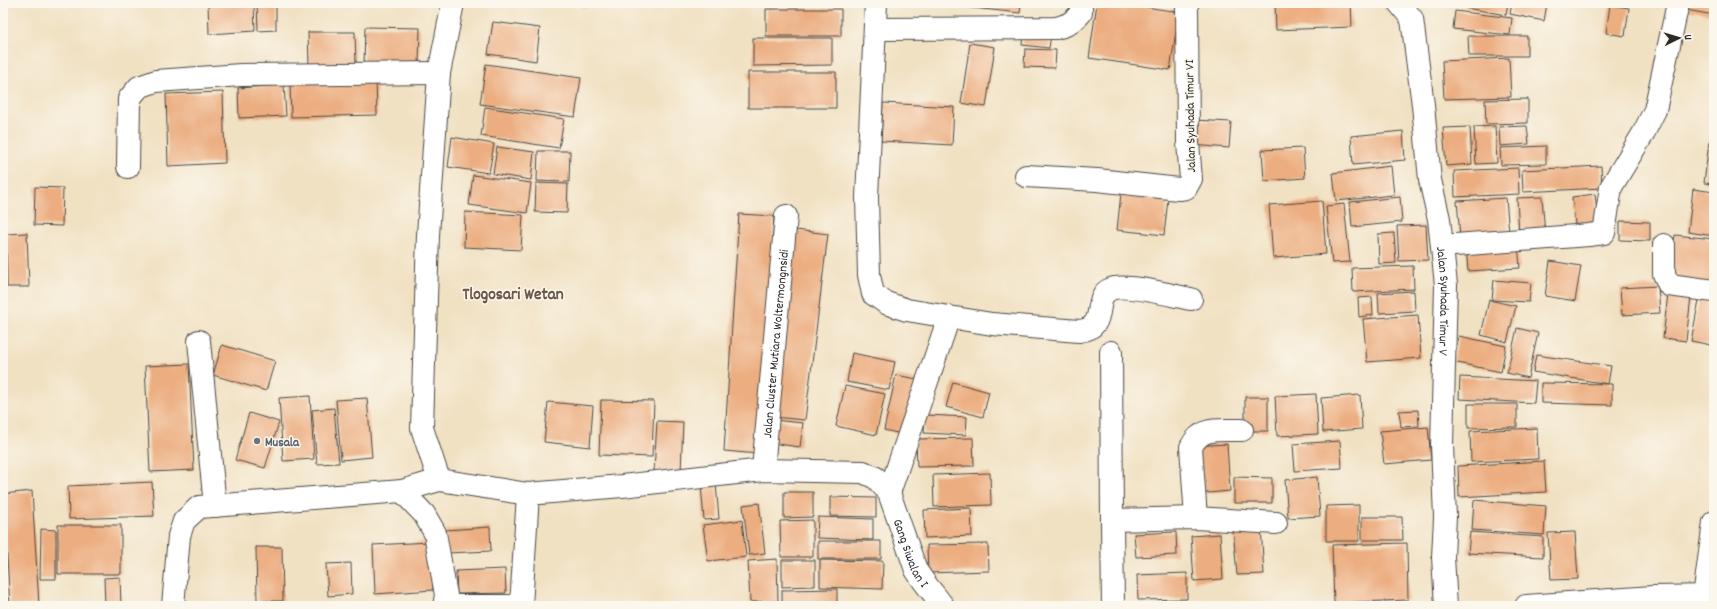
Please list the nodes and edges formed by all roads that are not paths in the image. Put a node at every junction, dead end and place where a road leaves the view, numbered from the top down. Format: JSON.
{"nodes":[{"id":1,"x":453,"y":3,"type":"edge"},
{"id":2,"x":876,"y":3,"type":"edge"},
{"id":3,"x":1081,"y":3,"type":"edge"},
{"id":4,"x":1187,"y":3,"type":"edge"},
{"id":5,"x":1399,"y":3,"type":"edge"},
{"id":6,"x":1678,"y":3,"type":"edge"},
{"id":7,"x":876,"y":29,"type":"junction"},
{"id":8,"x":439,"y":73,"type":"junction"},
{"id":9,"x":128,"y":167,"type":"dead end"},
{"id":10,"x":1026,"y":176,"type":"dead end"},
{"id":11,"x":786,"y":216,"type":"dead end"},
{"id":12,"x":1664,"y":245,"type":"dead end"},
{"id":13,"x":1442,"y":246,"type":"junction"},
{"id":14,"x":1714,"y":291,"type":"edge"},
{"id":15,"x":1191,"y":299,"type":"dead end"},
{"id":16,"x":949,"y":317,"type":"junction"},
{"id":17,"x":199,"y":341,"type":"dead end"},
{"id":18,"x":1111,"y":352,"type":"dead end"},
{"id":19,"x":1242,"y":430,"type":"dead end"},
{"id":20,"x":763,"y":470,"type":"junction"},
{"id":21,"x":421,"y":486,"type":"junction"},
{"id":22,"x":528,"y":494,"type":"junction"},
{"id":23,"x":888,"y":494,"type":"junction"},
{"id":24,"x":214,"y":506,"type":"junction"},
{"id":25,"x":1196,"y":518,"type":"junction"},
{"id":26,"x":1112,"y":520,"type":"junction"},
{"id":27,"x":1714,"y":522,"type":"edge"},
{"id":28,"x":1276,"y":523,"type":"dead end"},
{"id":29,"x":1709,"y":596,"type":"edge"},
{"id":30,"x":174,"y":606,"type":"edge"},
{"id":31,"x":445,"y":606,"type":"edge"},
{"id":32,"x":521,"y":606,"type":"edge"},
{"id":33,"x":943,"y":606,"type":"edge"},
{"id":34,"x":1113,"y":606,"type":"edge"},
{"id":35,"x":1446,"y":606,"type":"edge"},
{"id":36,"x":1526,"y":606,"type":"edge"}],
"edges":[{"from":1,"to":8,"type":"street"},
{"from":2,"to":7,"type":"street"},
{"from":3,"to":7,"type":"street"},
{"from":4,"to":10,"type":"street","name":"Jalan Syuhada Timur VI"},
{"from":5,"to":13,"type":"street","name":"Jalan Syuhada Timur V"},
{"from":6,"to":13,"type":"street"},
{"from":7,"to":16,"type":"street"},
{"from":8,"to":9,"type":"street"},
{"from":8,"to":21,"type":"street"},
{"from":11,"to":20,"type":"street","name":"Jalan Cluster Mutiara Woltermongnsidi"},
{"from":12,"to":14,"type":"street"},
{"from":13,"to":35,"type":"street","name":"Jalan Syuhada Timur V"},
{"from":15,"to":16,"type":"street"},
{"from":16,"to":23,"type":"street"},
{"from":17,"to":24,"type":"street"},
{"from":18,"to":26,"type":"street"},
{"from":19,"to":25,"type":"street"},
{"from":20,"to":22,"type":"street","name":"Gang Siwalan I"},
{"from":20,"to":23,"type":"street","name":"Gang Siwalan I"},
{"from":21,"to":22,"type":"street","name":"Gang Siwalan I"},
{"from":21,"to":24,"type":"street","name":"Gang Siwalan I"},
{"from":21,"to":31,"type":"street"},
{"from":22,"to":32,"type":"street"},
{"from":23,"to":33,"type":"street","name":"Gang Siwalan I"},
{"from":24,"to":30,"type":"street","name":"Gang Siwalan I"},
{"from":25,"to":26,"type":"street"},
{"from":25,"to":28,"type":"street"},
{"from":26,"to":34,"type":"street"},
{"from":27,"to":29,"type":"street"},
{"from":29,"to":36,"type":"street"},
{"from":31,"to":32,"type":"street"}]}
